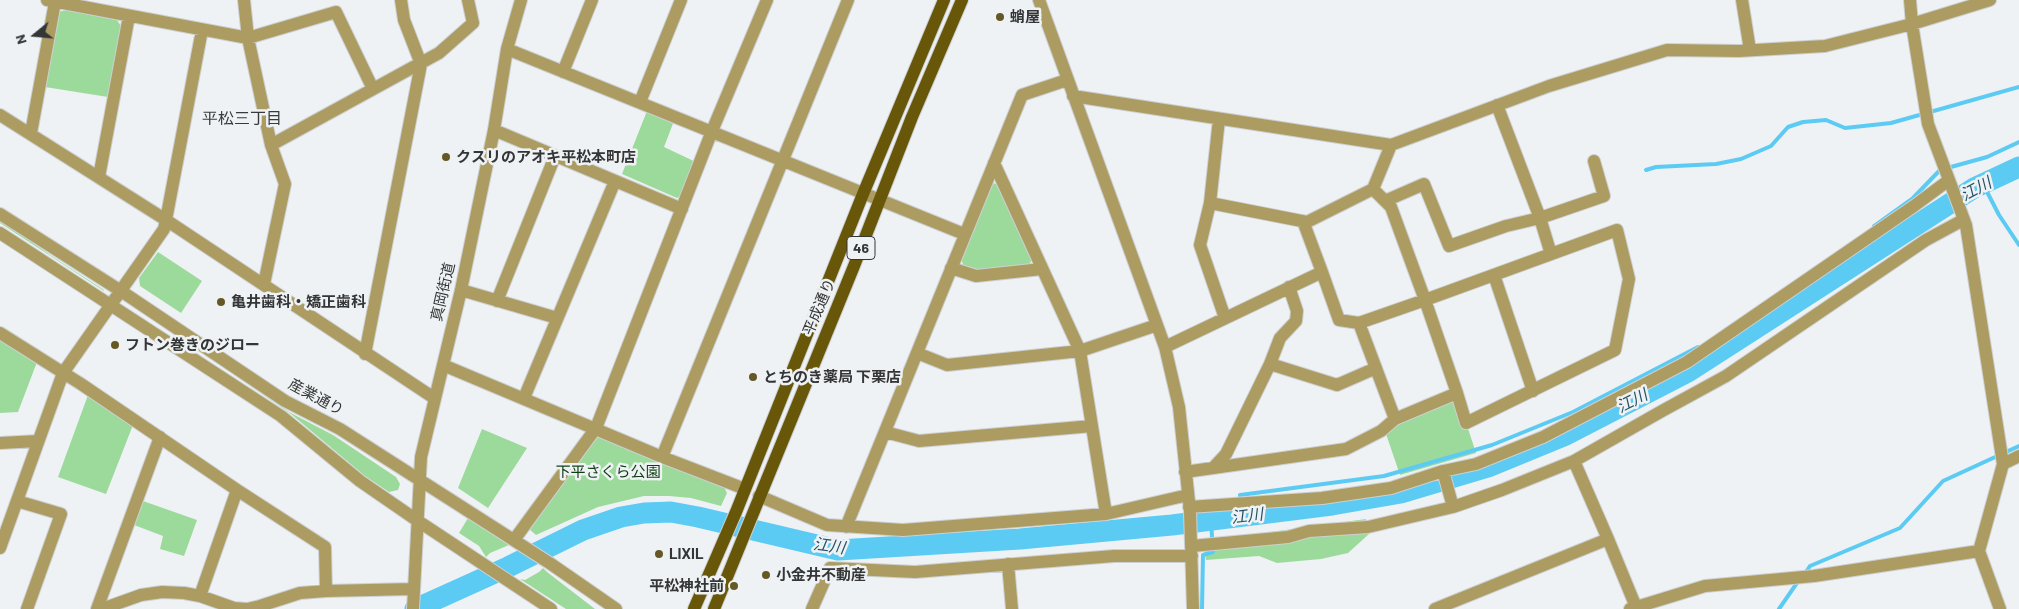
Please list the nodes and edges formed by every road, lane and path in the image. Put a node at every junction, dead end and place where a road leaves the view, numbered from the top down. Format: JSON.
{"nodes":[{"id":1,"x":244,"y":0,"type":"edge"},
{"id":2,"x":401,"y":0,"type":"edge"},
{"id":3,"x":468,"y":0,"type":"edge"},
{"id":4,"x":521,"y":0,"type":"edge"},
{"id":5,"x":592,"y":0,"type":"edge"},
{"id":6,"x":681,"y":0,"type":"edge"},
{"id":7,"x":767,"y":0,"type":"edge"},
{"id":8,"x":848,"y":0,"type":"edge"},
{"id":9,"x":944,"y":0,"type":"edge"},
{"id":10,"x":962,"y":0,"type":"edge"},
{"id":11,"x":1040,"y":0,"type":"edge"},
{"id":12,"x":1742,"y":0,"type":"edge"},
{"id":13,"x":1910,"y":0,"type":"edge"},
{"id":14,"x":1990,"y":0,"type":"edge"},
{"id":15,"x":51,"y":1,"type":"edge"},
{"id":16,"x":128,"y":16,"type":"junction"},
{"id":17,"x":1912,"y":24,"type":"junction"},
{"id":18,"x":202,"y":30,"type":"junction"},
{"id":19,"x":248,"y":38,"type":"junction"},
{"id":20,"x":507,"y":49,"type":"junction"},
{"id":21,"x":1750,"y":50,"type":"junction"},
{"id":22,"x":421,"y":64,"type":"junction"},
{"id":23,"x":563,"y":72,"type":"junction"},
{"id":24,"x":1068,"y":80,"type":"junction"},
{"id":25,"x":373,"y":89,"type":"junction"},
{"id":26,"x":1073,"y":96,"type":"junction"},
{"id":27,"x":640,"y":102,"type":"junction"},
{"id":28,"x":1498,"y":106,"type":"junction"},
{"id":29,"x":0,"y":115,"type":"edge"},
{"id":30,"x":1219,"y":119,"type":"junction"},
{"id":31,"x":494,"y":130,"type":"junction"},
{"id":32,"x":712,"y":131,"type":"junction"},
{"id":33,"x":31,"y":134,"type":"junction"},
{"id":34,"x":271,"y":145,"type":"junction"},
{"id":35,"x":1390,"y":145,"type":"junction"},
{"id":36,"x":555,"y":156,"type":"junction"},
{"id":37,"x":782,"y":160,"type":"junction"},
{"id":38,"x":1594,"y":161,"type":"dead end"},
{"id":39,"x":994,"y":163,"type":"junction"},
{"id":40,"x":99,"y":177,"type":"junction"},
{"id":41,"x":614,"y":181,"type":"junction"},
{"id":42,"x":1950,"y":181,"type":"junction"},
{"id":43,"x":1373,"y":189,"type":"junction"},
{"id":44,"x":863,"y":194,"type":"junction"},
{"id":45,"x":879,"y":200,"type":"junction"},
{"id":46,"x":1385,"y":201,"type":"junction"},
{"id":47,"x":1210,"y":203,"type":"junction"},
{"id":48,"x":682,"y":209,"type":"junction"},
{"id":49,"x":0,"y":214,"type":"edge"},
{"id":50,"x":1540,"y":218,"type":"junction"},
{"id":51,"x":166,"y":220,"type":"junction"},
{"id":52,"x":1963,"y":220,"type":"junction"},
{"id":53,"x":1303,"y":222,"type":"junction"},
{"id":54,"x":0,"y":233,"type":"edge"},
{"id":55,"x":964,"y":234,"type":"junction"},
{"id":56,"x":1551,"y":254,"type":"junction"},
{"id":57,"x":951,"y":268,"type":"junction"},
{"id":58,"x":1042,"y":269,"type":"junction"},
{"id":59,"x":1322,"y":272,"type":"junction"},
{"id":60,"x":1494,"y":275,"type":"junction"},
{"id":61,"x":264,"y":284,"type":"junction"},
{"id":62,"x":1290,"y":288,"type":"junction"},
{"id":63,"x":461,"y":290,"type":"junction"},
{"id":64,"x":121,"y":291,"type":"junction"},
{"id":65,"x":1425,"y":300,"type":"junction"},
{"id":66,"x":497,"y":301,"type":"junction"},
{"id":67,"x":112,"y":304,"type":"junction"},
{"id":68,"x":557,"y":318,"type":"junction"},
{"id":69,"x":1225,"y":318,"type":"junction"},
{"id":70,"x":1359,"y":323,"type":"junction"},
{"id":71,"x":1157,"y":325,"type":"junction"},
{"id":72,"x":0,"y":333,"type":"edge"},
{"id":73,"x":1165,"y":348,"type":"junction"},
{"id":74,"x":1080,"y":352,"type":"junction"},
{"id":75,"x":917,"y":353,"type":"junction"},
{"id":76,"x":365,"y":354,"type":"junction"},
{"id":77,"x":1270,"y":364,"type":"junction"},
{"id":78,"x":444,"y":365,"type":"junction"},
{"id":79,"x":1376,"y":368,"type":"junction"},
{"id":80,"x":63,"y":373,"type":"junction"},
{"id":81,"x":1533,"y":391,"type":"junction"},
{"id":82,"x":1457,"y":393,"type":"junction"},
{"id":83,"x":434,"y":398,"type":"junction"},
{"id":84,"x":524,"y":398,"type":"junction"},
{"id":85,"x":1395,"y":419,"type":"junction"},
{"id":86,"x":1092,"y":426,"type":"junction"},
{"id":87,"x":596,"y":428,"type":"junction"},
{"id":88,"x":885,"y":432,"type":"junction"},
{"id":89,"x":160,"y":438,"type":"junction"},
{"id":90,"x":38,"y":441,"type":"junction"},
{"id":91,"x":0,"y":443,"type":"edge"},
{"id":92,"x":2019,"y":456,"type":"edge"},
{"id":93,"x":662,"y":457,"type":"junction"},
{"id":94,"x":1574,"y":461,"type":"junction"},
{"id":95,"x":2003,"y":464,"type":"junction"},
{"id":96,"x":1213,"y":468,"type":"junction"},
{"id":97,"x":1443,"y":471,"type":"junction"},
{"id":98,"x":1185,"y":472,"type":"junction"},
{"id":99,"x":420,"y":482,"type":"junction"},
{"id":100,"x":745,"y":489,"type":"junction"},
{"id":101,"x":237,"y":490,"type":"junction"},
{"id":102,"x":759,"y":496,"type":"junction"},
{"id":103,"x":17,"y":502,"type":"junction"},
{"id":104,"x":1189,"y":504,"type":"junction"},
{"id":105,"x":1453,"y":507,"type":"junction"},
{"id":106,"x":1106,"y":514,"type":"junction"},
{"id":107,"x":418,"y":521,"type":"junction"},
{"id":108,"x":846,"y":527,"type":"junction"},
{"id":109,"x":1608,"y":538,"type":"junction"},
{"id":110,"x":517,"y":542,"type":"junction"},
{"id":111,"x":0,"y":548,"type":"edge"},
{"id":112,"x":1192,"y":548,"type":"junction"},
{"id":113,"x":1979,"y":550,"type":"junction"},
{"id":114,"x":1008,"y":564,"type":"junction"},
{"id":115,"x":326,"y":591,"type":"junction"},
{"id":116,"x":413,"y":591,"type":"junction"},
{"id":117,"x":200,"y":596,"type":"junction"},
{"id":118,"x":532,"y":603,"type":"edge"},
{"id":119,"x":1633,"y":608,"type":"edge"},
{"id":120,"x":27,"y":609,"type":"edge"},
{"id":121,"x":98,"y":609,"type":"edge"},
{"id":122,"x":102,"y":609,"type":"edge"},
{"id":123,"x":413,"y":609,"type":"edge"},
{"id":124,"x":551,"y":609,"type":"edge"},
{"id":125,"x":616,"y":609,"type":"edge"},
{"id":126,"x":694,"y":609,"type":"edge"},
{"id":127,"x":714,"y":609,"type":"edge"},
{"id":128,"x":812,"y":609,"type":"edge"},
{"id":129,"x":1012,"y":609,"type":"edge"},
{"id":130,"x":1193,"y":609,"type":"edge"},
{"id":131,"x":1435,"y":609,"type":"edge"},
{"id":132,"x":2000,"y":609,"type":"edge"}],
"edges":[{"from":1,"to":19,"type":"street"},
{"from":2,"to":22,"type":"street"},
{"from":3,"to":22,"type":"street"},
{"from":4,"to":20,"type":"street","name":"真岡街道"},
{"from":5,"to":23,"type":"street"},
{"from":6,"to":27,"type":"street"},
{"from":7,"to":32,"type":"street"},
{"from":8,"to":37,"type":"street"},
{"from":9,"to":44,"type":"main road","name":"平成通り","number":"46"},
{"from":10,"to":45,"type":"main road","name":"平成通り","number":"46"},
{"from":11,"to":24,"type":"street"},
{"from":12,"to":21,"type":"street"},
{"from":13,"to":17,"type":"street"},
{"from":14,"to":17,"type":"street"},
{"from":15,"to":16,"type":"street"},
{"from":15,"to":33,"type":"street"},
{"from":16,"to":18,"type":"street"},
{"from":16,"to":40,"type":"street"},
{"from":17,"to":21,"type":"street"},
{"from":17,"to":42,"type":"street"},
{"from":18,"to":19,"type":"street"},
{"from":18,"to":51,"type":"street"},
{"from":19,"to":25,"type":"street"},
{"from":19,"to":34,"type":"street"},
{"from":20,"to":23,"type":"street"},
{"from":20,"to":31,"type":"street","name":"真岡街道"},
{"from":21,"to":28,"type":"street"},
{"from":22,"to":25,"type":"street"},
{"from":22,"to":76,"type":"street"},
{"from":23,"to":27,"type":"street"},
{"from":24,"to":26,"type":"street"},
{"from":24,"to":39,"type":"street"},
{"from":25,"to":34,"type":"street"},
{"from":26,"to":30,"type":"street"},
{"from":26,"to":71,"type":"street"},
{"from":27,"to":32,"type":"street"},
{"from":28,"to":35,"type":"street"},
{"from":28,"to":50,"type":"street"},
{"from":29,"to":33,"type":"street"},
{"from":30,"to":35,"type":"street"},
{"from":30,"to":47,"type":"street"},
{"from":31,"to":36,"type":"street"},
{"from":31,"to":63,"type":"street","name":"真岡街道"},
{"from":32,"to":37,"type":"street"},
{"from":32,"to":48,"type":"street"},
{"from":33,"to":40,"type":"street"},
{"from":34,"to":61,"type":"street"},
{"from":35,"to":43,"type":"street"},
{"from":36,"to":41,"type":"street"},
{"from":36,"to":66,"type":"street"},
{"from":37,"to":44,"type":"street"},
{"from":37,"to":93,"type":"street"},
{"from":38,"to":50,"type":"street"},
{"from":39,"to":55,"type":"street"},
{"from":39,"to":58,"type":"street"},
{"from":40,"to":51,"type":"street"},
{"from":41,"to":48,"type":"street"},
{"from":41,"to":68,"type":"street"},
{"from":42,"to":52,"type":"street"},
{"from":42,"to":97,"type":"street"},
{"from":43,"to":46,"type":"street"},
{"from":43,"to":53,"type":"street"},
{"from":44,"to":45,"type":"street"},
{"from":44,"to":100,"type":"main road","name":"平成通り","number":"46"},
{"from":45,"to":55,"type":"street"},
{"from":45,"to":102,"type":"main road","name":"平成通り","number":"46"},
{"from":46,"to":50,"type":"street"},
{"from":46,"to":65,"type":"street"},
{"from":47,"to":53,"type":"street"},
{"from":47,"to":69,"type":"street"},
{"from":48,"to":87,"type":"street"},
{"from":49,"to":64,"type":"street","name":"産業通り"},
{"from":50,"to":56,"type":"street"},
{"from":51,"to":61,"type":"street"},
{"from":51,"to":64,"type":"street"},
{"from":52,"to":94,"type":"street"},
{"from":52,"to":95,"type":"street"},
{"from":53,"to":59,"type":"street"},
{"from":54,"to":67,"type":"street"},
{"from":55,"to":57,"type":"street"},
{"from":56,"to":60,"type":"street"},
{"from":56,"to":81,"type":"street"},
{"from":57,"to":58,"type":"street"},
{"from":57,"to":75,"type":"street"},
{"from":58,"to":74,"type":"street"},
{"from":59,"to":62,"type":"street"},
{"from":59,"to":70,"type":"street"},
{"from":60,"to":65,"type":"street"},
{"from":60,"to":81,"type":"street"},
{"from":61,"to":76,"type":"street"},
{"from":62,"to":69,"type":"street"},
{"from":62,"to":77,"type":"street"},
{"from":63,"to":66,"type":"street"},
{"from":63,"to":78,"type":"street","name":"真岡街道"},
{"from":64,"to":67,"type":"street"},
{"from":64,"to":99,"type":"street","name":"産業通り"},
{"from":65,"to":70,"type":"street"},
{"from":65,"to":82,"type":"street"},
{"from":66,"to":68,"type":"street"},
{"from":67,"to":80,"type":"street"},
{"from":67,"to":107,"type":"street"},
{"from":68,"to":84,"type":"street"},
{"from":69,"to":73,"type":"street"},
{"from":70,"to":79,"type":"street"},
{"from":71,"to":73,"type":"street"},
{"from":71,"to":74,"type":"street"},
{"from":72,"to":80,"type":"street"},
{"from":73,"to":98,"type":"street"},
{"from":74,"to":75,"type":"street"},
{"from":74,"to":86,"type":"street"},
{"from":75,"to":88,"type":"street"},
{"from":76,"to":83,"type":"street"},
{"from":77,"to":79,"type":"street"},
{"from":77,"to":96,"type":"street"},
{"from":78,"to":83,"type":"street","name":"真岡街道"},
{"from":78,"to":84,"type":"street"},
{"from":79,"to":85,"type":"street"},
{"from":80,"to":89,"type":"street"},
{"from":80,"to":90,"type":"street"},
{"from":81,"to":82,"type":"street"},
{"from":82,"to":85,"type":"street"},
{"from":83,"to":99,"type":"street","name":"真岡街道"},
{"from":84,"to":87,"type":"street"},
{"from":85,"to":96,"type":"street"},
{"from":86,"to":88,"type":"street"},
{"from":86,"to":106,"type":"street"},
{"from":87,"to":93,"type":"street"},
{"from":87,"to":110,"type":"street"},
{"from":88,"to":108,"type":"street"},
{"from":89,"to":101,"type":"street"},
{"from":89,"to":121,"type":"street"},
{"from":90,"to":91,"type":"street"},
{"from":90,"to":103,"type":"street"},
{"from":92,"to":95,"type":"street"},
{"from":93,"to":100,"type":"street"},
{"from":94,"to":105,"type":"street"},
{"from":94,"to":109,"type":"street"},
{"from":95,"to":113,"type":"street"},
{"from":96,"to":98,"type":"street"},
{"from":97,"to":104,"type":"street"},
{"from":97,"to":105,"type":"street"},
{"from":98,"to":104,"type":"street"},
{"from":99,"to":107,"type":"street","name":"真岡街道"},
{"from":99,"to":110,"type":"street","name":"産業通り"},
{"from":100,"to":126,"type":"main road","name":"平成通り","number":"46"},
{"from":101,"to":115,"type":"street"},
{"from":101,"to":117,"type":"street"},
{"from":102,"to":108,"type":"street"},
{"from":102,"to":127,"type":"main road","name":"平成通り","number":"46"},
{"from":103,"to":111,"type":"street"},
{"from":103,"to":120,"type":"street"},
{"from":104,"to":106,"type":"street"},
{"from":104,"to":112,"type":"street"},
{"from":105,"to":112,"type":"street"},
{"from":106,"to":108,"type":"street"},
{"from":107,"to":116,"type":"street","name":"真岡街道"},
{"from":107,"to":118,"type":"street"},
{"from":109,"to":119,"type":"street"},
{"from":109,"to":131,"type":"street"},
{"from":110,"to":125,"type":"street","name":"産業通り"},
{"from":112,"to":114,"type":"street"},
{"from":112,"to":130,"type":"street"},
{"from":113,"to":119,"type":"street"},
{"from":113,"to":132,"type":"street"},
{"from":114,"to":128,"type":"street"},
{"from":114,"to":129,"type":"street"},
{"from":115,"to":116,"type":"street"},
{"from":115,"to":117,"type":"street"},
{"from":116,"to":123,"type":"street","name":"真岡街道"},
{"from":117,"to":122,"type":"street"},
{"from":118,"to":124,"type":"street"}]}
